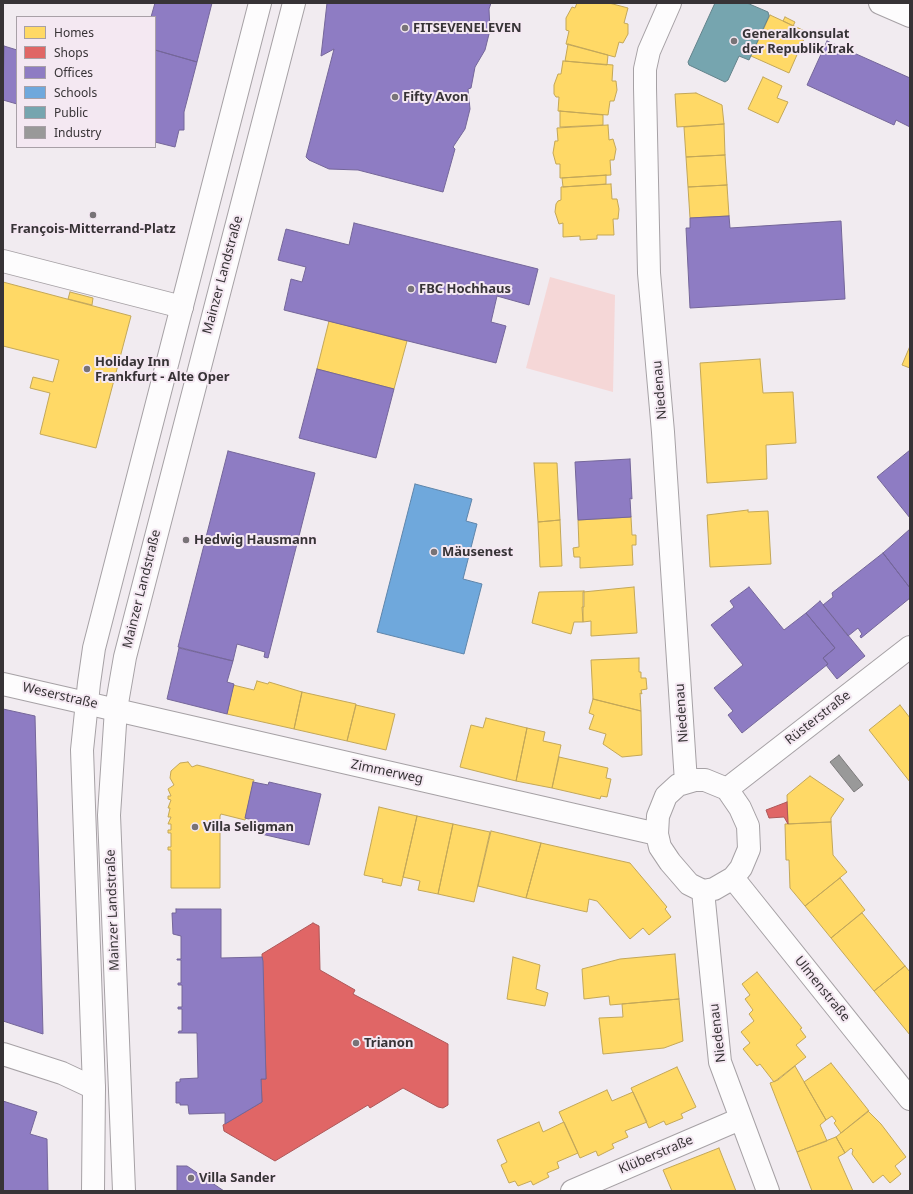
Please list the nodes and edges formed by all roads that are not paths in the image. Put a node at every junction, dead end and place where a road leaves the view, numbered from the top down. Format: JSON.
{"nodes":[{"id":1,"x":260,"y":3,"type":"edge"},
{"id":2,"x":294,"y":3,"type":"edge"},
{"id":3,"x":670,"y":3,"type":"edge"},
{"id":4,"x":880,"y":3,"type":"edge"},
{"id":5,"x":910,"y":16,"type":"edge"},
{"id":6,"x":3,"y":261,"type":"edge"},
{"id":7,"x":182,"y":307,"type":"junction"},
{"id":8,"x":910,"y":647,"type":"edge"},
{"id":9,"x":3,"y":684,"type":"edge"},
{"id":10,"x":88,"y":702,"type":"junction"},
{"id":11,"x":116,"y":710,"type":"junction"},
{"id":12,"x":686,"y":782,"type":"junction"},
{"id":13,"x":727,"y":789,"type":"junction"},
{"id":14,"x":657,"y":834,"type":"junction"},
{"id":15,"x":733,"y":878,"type":"junction"},
{"id":16,"x":702,"y":891,"type":"junction"},
{"id":17,"x":3,"y":1054,"type":"edge"},
{"id":18,"x":94,"y":1088,"type":"junction"},
{"id":19,"x":910,"y":1099,"type":"edge"},
{"id":20,"x":740,"y":1118,"type":"junction"},
{"id":21,"x":92,"y":1191,"type":"edge"},
{"id":22,"x":124,"y":1191,"type":"edge"},
{"id":23,"x":572,"y":1191,"type":"edge"},
{"id":24,"x":768,"y":1191,"type":"edge"}],
"edges":[{"from":1,"to":7,"type":"street","name":"Mainzer Landstraße"},
{"from":2,"to":11,"type":"street","name":"Mainzer Landstraße"},
{"from":3,"to":12,"type":"street","name":"Niedenau"},
{"from":4,"to":5,"type":"street"},
{"from":6,"to":7,"type":"street"},
{"from":7,"to":10,"type":"street","name":"Mainzer Landstraße"},
{"from":8,"to":13,"type":"street","name":"Rüsterstraße"},
{"from":9,"to":10,"type":"street","name":"Weserstraße"},
{"from":10,"to":11,"type":"street","name":"Weserstraße"},
{"from":10,"to":18,"type":"street","name":"Mainzer Landstraße"},
{"from":11,"to":14,"type":"street","name":"Zimmerweg"},
{"from":11,"to":22,"type":"street","name":"Mainzer Landstraße"},
{"from":12,"to":13,"type":"street"},
{"from":12,"to":14,"type":"street"},
{"from":13,"to":15,"type":"street"},
{"from":14,"to":16,"type":"street"},
{"from":15,"to":16,"type":"street"},
{"from":15,"to":19,"type":"street","name":"Ulmenstraße"},
{"from":16,"to":20,"type":"street","name":"Niedenau"},
{"from":17,"to":18,"type":"street"},
{"from":18,"to":21,"type":"street","name":"Mainzer Landstraße"},
{"from":20,"to":23,"type":"street","name":"Klüberstraße"},
{"from":20,"to":24,"type":"street","name":"Niedenau"}]}
